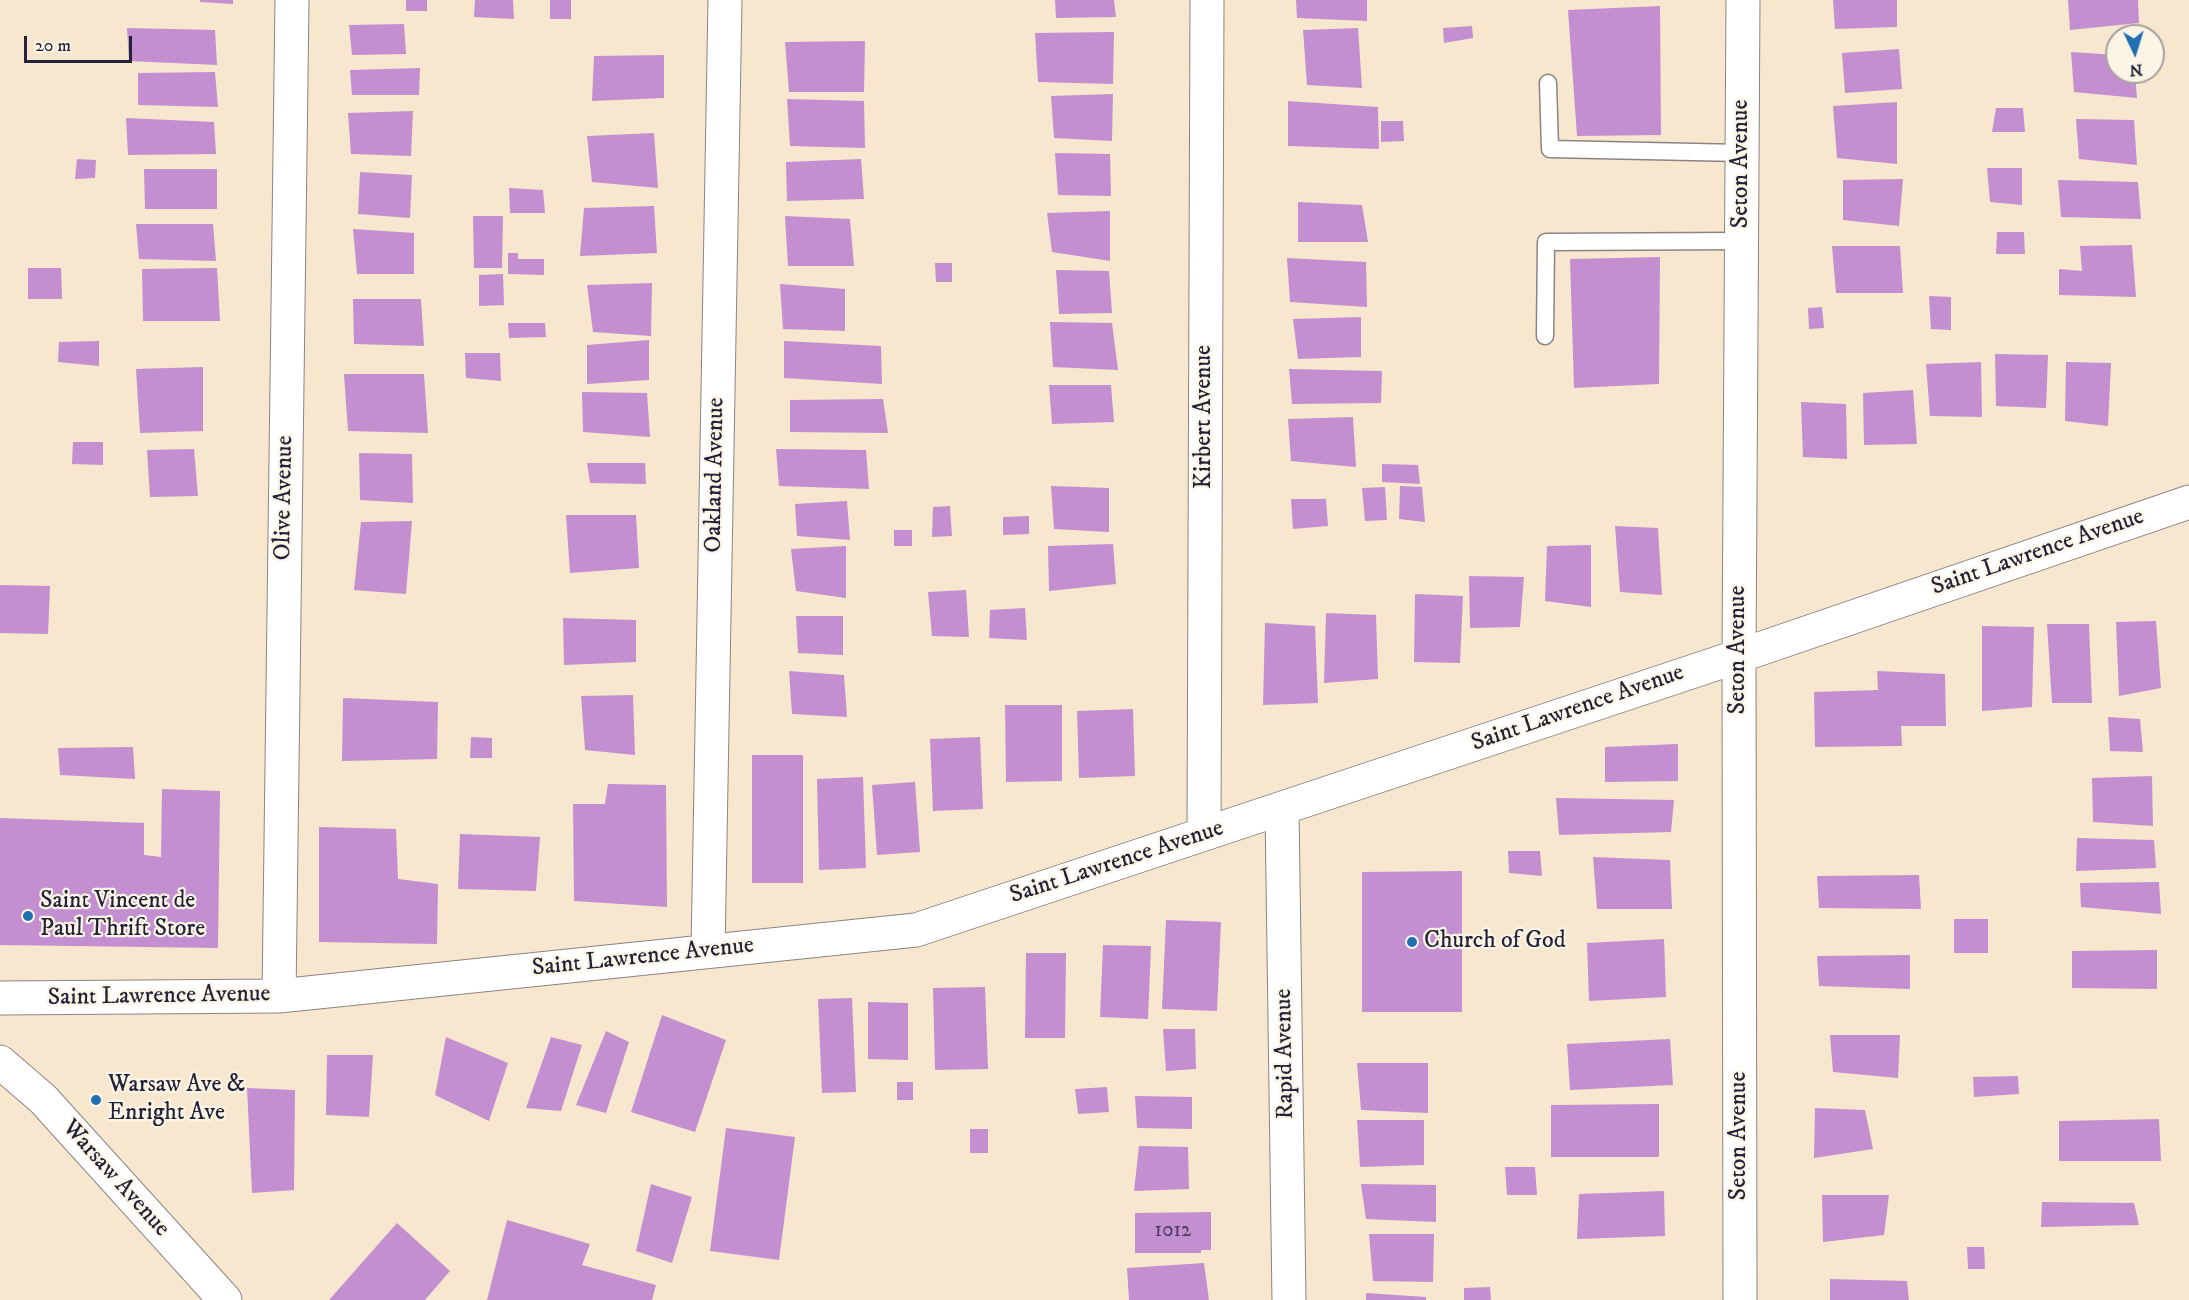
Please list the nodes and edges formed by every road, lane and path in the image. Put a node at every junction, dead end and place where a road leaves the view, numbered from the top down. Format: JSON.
{"nodes":[{"id":1,"x":292,"y":0,"type":"edge"},
{"id":2,"x":725,"y":0,"type":"edge"},
{"id":3,"x":1207,"y":0,"type":"edge"},
{"id":4,"x":1743,"y":0,"type":"edge"},
{"id":5,"x":1548,"y":83,"type":"dead end"},
{"id":6,"x":1742,"y":153,"type":"junction"},
{"id":7,"x":1741,"y":241,"type":"junction"},
{"id":8,"x":1545,"y":336,"type":"dead end"},
{"id":9,"x":2189,"y":501,"type":"edge"},
{"id":10,"x":1739,"y":656,"type":"junction"},
{"id":11,"x":1282,"y":808,"type":"junction"},
{"id":12,"x":1204,"y":834,"type":"junction"},
{"id":13,"x":708,"y":951,"type":"junction"},
{"id":14,"x":279,"y":996,"type":"junction"},
{"id":15,"x":0,"y":998,"type":"edge"},
{"id":16,"x":0,"y":1062,"type":"edge"},
{"id":17,"x":225,"y":1300,"type":"edge"},
{"id":18,"x":1289,"y":1300,"type":"edge"},
{"id":19,"x":1740,"y":1300,"type":"edge"}],
"edges":[{"from":1,"to":14,"type":"street","name":"Olive Avenue"},
{"from":2,"to":13,"type":"street","name":"Oakland Avenue"},
{"from":3,"to":12,"type":"street","name":"Kirbert Avenue"},
{"from":4,"to":6,"type":"street","name":"Seton Avenue"},
{"from":5,"to":6,"type":"lane"},
{"from":6,"to":7,"type":"street","name":"Seton Avenue"},
{"from":7,"to":8,"type":"lane"},
{"from":7,"to":10,"type":"street","name":"Seton Avenue"},
{"from":9,"to":10,"type":"street","name":"Saint Lawrence Avenue"},
{"from":10,"to":11,"type":"street","name":"Saint Lawrence Avenue"},
{"from":10,"to":19,"type":"street","name":"Seton Avenue"},
{"from":11,"to":12,"type":"street","name":"Saint Lawrence Avenue"},
{"from":11,"to":18,"type":"street","name":"Rapid Avenue"},
{"from":12,"to":13,"type":"street","name":"Saint Lawrence Avenue"},
{"from":13,"to":14,"type":"street","name":"Saint Lawrence Avenue"},
{"from":14,"to":15,"type":"street","name":"Saint Lawrence Avenue"},
{"from":16,"to":17,"type":"street","name":"Warsaw Avenue"}]}
